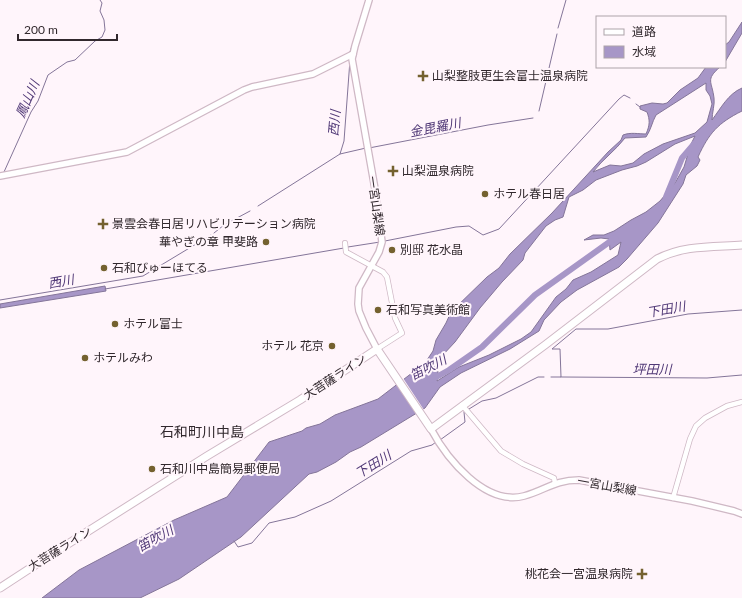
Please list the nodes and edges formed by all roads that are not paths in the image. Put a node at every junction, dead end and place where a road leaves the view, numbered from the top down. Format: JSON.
{"nodes":[{"id":1,"x":369,"y":0,"type":"edge"},
{"id":2,"x":351,"y":55,"type":"junction"},
{"id":3,"x":2,"y":176,"type":"edge"},
{"id":4,"x":742,"y":245,"type":"edge"},
{"id":5,"x":345,"y":246,"type":"dead end"},
{"id":6,"x":371,"y":266,"type":"junction"},
{"id":7,"x":379,"y":352,"type":"junction"},
{"id":8,"x":742,"y":402,"type":"edge"},
{"id":9,"x":465,"y":409,"type":"junction"},
{"id":10,"x":431,"y":429,"type":"junction"},
{"id":11,"x":555,"y":483,"type":"junction"},
{"id":12,"x":673,"y":498,"type":"junction"},
{"id":13,"x":742,"y":514,"type":"edge"},
{"id":14,"x":0,"y":588,"type":"edge"}],
"edges":[{"from":1,"to":2,"type":"main road"},
{"from":2,"to":3,"type":"main road"},
{"from":2,"to":6,"type":"main road","name":"一宮山梨線"},
{"from":4,"to":9,"type":"highway"},
{"from":5,"to":6,"type":"street"},
{"from":6,"to":7,"type":"main road","name":"一宮山梨線"},
{"from":6,"to":7,"type":"street"},
{"from":7,"to":10,"type":"highway","name":"大菩薩ライン"},
{"from":7,"to":14,"type":"highway","name":"大菩薩ライン"},
{"from":8,"to":12,"type":"street"},
{"from":9,"to":10,"type":"highway"},
{"from":9,"to":11,"type":"street"},
{"from":10,"to":11,"type":"main road","name":"一宮山梨線"},
{"from":11,"to":12,"type":"main road","name":"一宮山梨線"},
{"from":12,"to":13,"type":"main road","name":"一宮山梨線"}]}
